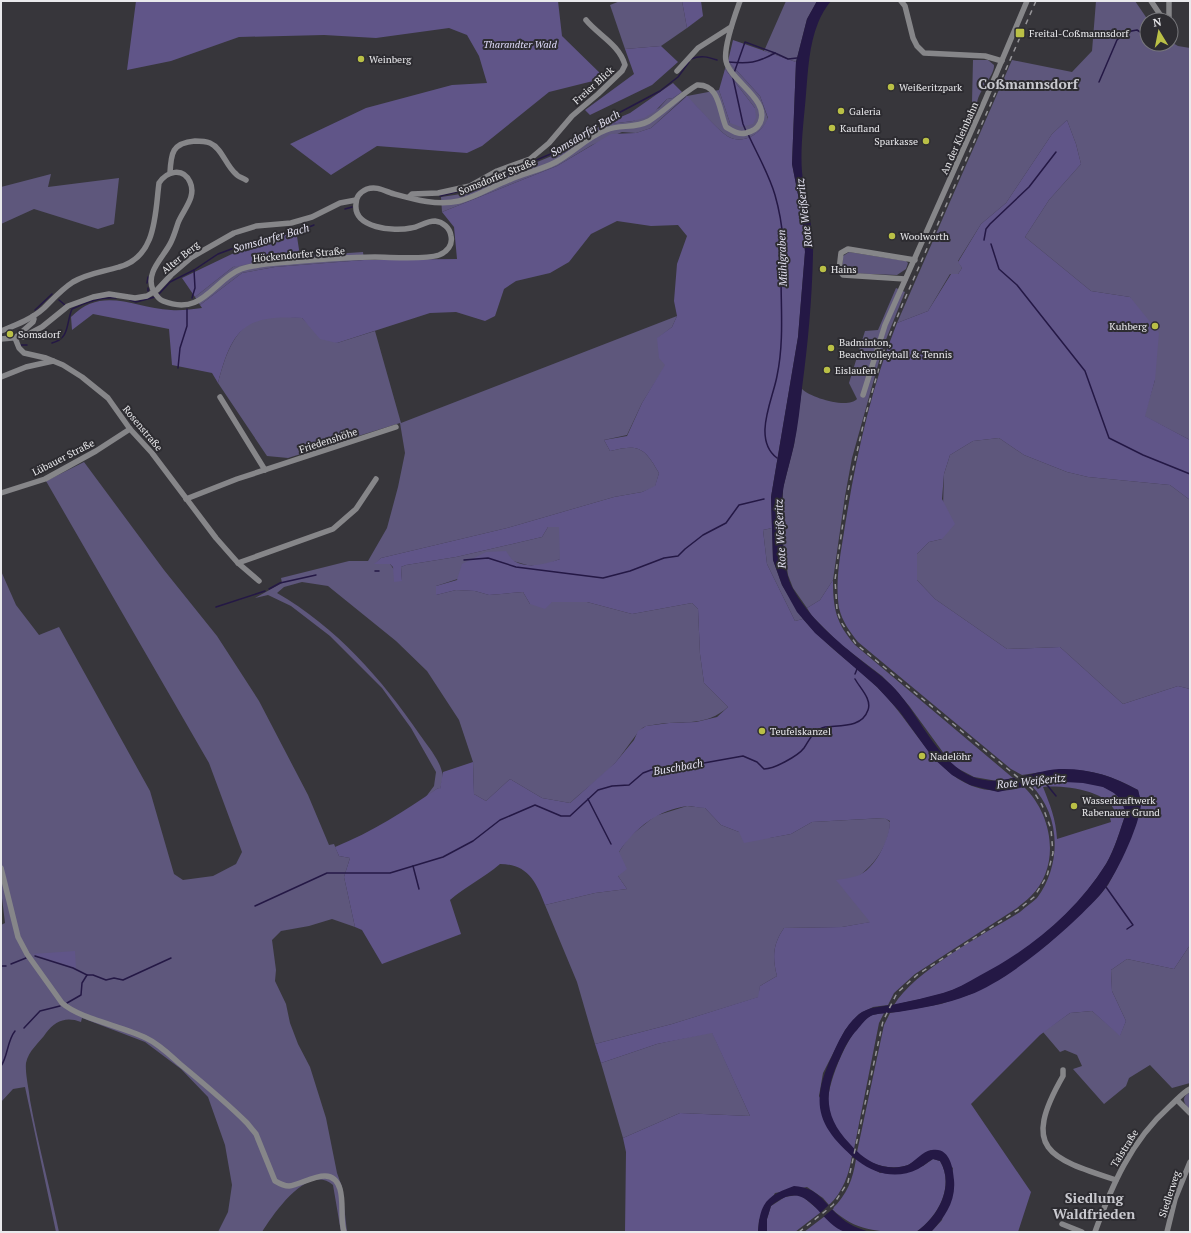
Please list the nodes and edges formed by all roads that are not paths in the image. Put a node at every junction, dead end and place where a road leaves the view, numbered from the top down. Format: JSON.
{"nodes":[{"id":1,"x":740,"y":1,"type":"edge"},
{"id":2,"x":901,"y":1,"type":"edge"},
{"id":3,"x":1027,"y":1,"type":"edge"},
{"id":4,"x":1151,"y":1,"type":"edge"},
{"id":5,"x":1169,"y":1,"type":"edge"},
{"id":6,"x":1158,"y":12,"type":"edge"},
{"id":7,"x":1169,"y":12,"type":"edge"},
{"id":8,"x":586,"y":20,"type":"dead end"},
{"id":9,"x":731,"y":27,"type":"junction"},
{"id":10,"x":1002,"y":61,"type":"junction"},
{"id":11,"x":677,"y":71,"type":"dead end"},
{"id":12,"x":170,"y":173,"type":"junction"},
{"id":13,"x":246,"y":180,"type":"dead end"},
{"id":14,"x":409,"y":198,"type":"junction"},
{"id":15,"x":356,"y":200,"type":"junction"},
{"id":16,"x":915,"y":260,"type":"junction"},
{"id":17,"x":905,"y":279,"type":"junction"},
{"id":18,"x":156,"y":295,"type":"junction"},
{"id":19,"x":33,"y":316,"type":"junction"},
{"id":20,"x":1,"y":331,"type":"edge"},
{"id":21,"x":15,"y":338,"type":"junction"},
{"id":22,"x":1,"y":339,"type":"edge"},
{"id":23,"x":54,"y":361,"type":"junction"},
{"id":24,"x":1,"y":377,"type":"edge"},
{"id":25,"x":863,"y":395,"type":"dead end"},
{"id":26,"x":220,"y":397,"type":"dead end"},
{"id":27,"x":396,"y":427,"type":"dead end"},
{"id":28,"x":130,"y":429,"type":"junction"},
{"id":29,"x":265,"y":470,"type":"junction"},
{"id":30,"x":376,"y":479,"type":"dead end"},
{"id":31,"x":1,"y":493,"type":"edge"},
{"id":32,"x":186,"y":499,"type":"junction"},
{"id":33,"x":238,"y":563,"type":"junction"},
{"id":34,"x":259,"y":581,"type":"dead end"},
{"id":35,"x":1,"y":868,"type":"edge"},
{"id":36,"x":1063,"y":1070,"type":"dead end"},
{"id":37,"x":1190,"y":1089,"type":"edge"},
{"id":38,"x":1177,"y":1100,"type":"junction"},
{"id":39,"x":1190,"y":1113,"type":"edge"},
{"id":40,"x":1190,"y":1162,"type":"edge"},
{"id":41,"x":1116,"y":1180,"type":"junction"},
{"id":42,"x":1062,"y":1224,"type":"dead end"},
{"id":43,"x":344,"y":1232,"type":"edge"},
{"id":44,"x":1082,"y":1232,"type":"edge"},
{"id":45,"x":1095,"y":1232,"type":"edge"},
{"id":46,"x":1167,"y":1232,"type":"edge"}],
"edges":[{"from":1,"to":9,"type":"street","name":"Somsdorfer Straße"},
{"from":2,"to":10,"type":"street"},
{"from":3,"to":10,"type":"street","name":"An der Kleinbahn"},
{"from":4,"to":6,"type":"street"},
{"from":5,"to":7,"type":"street"},
{"from":8,"to":14,"type":"street","name":"Freier Blick"},
{"from":9,"to":11,"type":"street"},
{"from":9,"to":14,"type":"street","name":"Somsdorfer Straße"},
{"from":10,"to":16,"type":"street","name":"An der Kleinbahn"},
{"from":12,"to":13,"type":"street"},
{"from":12,"to":18,"type":"street"},
{"from":12,"to":19,"type":"street"},
{"from":14,"to":15,"type":"street"},
{"from":15,"to":18,"type":"street","name":"Alter Berg"},
{"from":15,"to":18,"type":"street","name":"Höckendorfer Straße"},
{"from":16,"to":17,"type":"street","name":"An der Kleinbahn"},
{"from":16,"to":17,"type":"street"},
{"from":17,"to":25,"type":"street","name":"An der Kleinbahn"},
{"from":18,"to":21,"type":"street"},
{"from":19,"to":20,"type":"street"},
{"from":19,"to":21,"type":"street"},
{"from":21,"to":22,"type":"street"},
{"from":21,"to":23,"type":"street","name":"Rosenstraße"},
{"from":23,"to":24,"type":"street"},
{"from":23,"to":28,"type":"street","name":"Rosenstraße"},
{"from":26,"to":29,"type":"street"},
{"from":27,"to":29,"type":"street","name":"Friedenshöhe"},
{"from":28,"to":31,"type":"street","name":"Lübauer Straße"},
{"from":28,"to":32,"type":"street","name":"Rosenstraße"},
{"from":29,"to":32,"type":"street","name":"Friedenshöhe"},
{"from":30,"to":33,"type":"street"},
{"from":32,"to":33,"type":"street","name":"Rosenstraße"},
{"from":33,"to":34,"type":"street","name":"Rosenstraße"},
{"from":35,"to":43,"type":"street"},
{"from":36,"to":41,"type":"street"},
{"from":37,"to":38,"type":"street","name":"Talstraße"},
{"from":38,"to":39,"type":"street"},
{"from":38,"to":41,"type":"street","name":"Talstraße"},
{"from":40,"to":46,"type":"street","name":"Siedlerweg"},
{"from":41,"to":45,"type":"street","name":"Talstraße"},
{"from":42,"to":44,"type":"street"}]}
